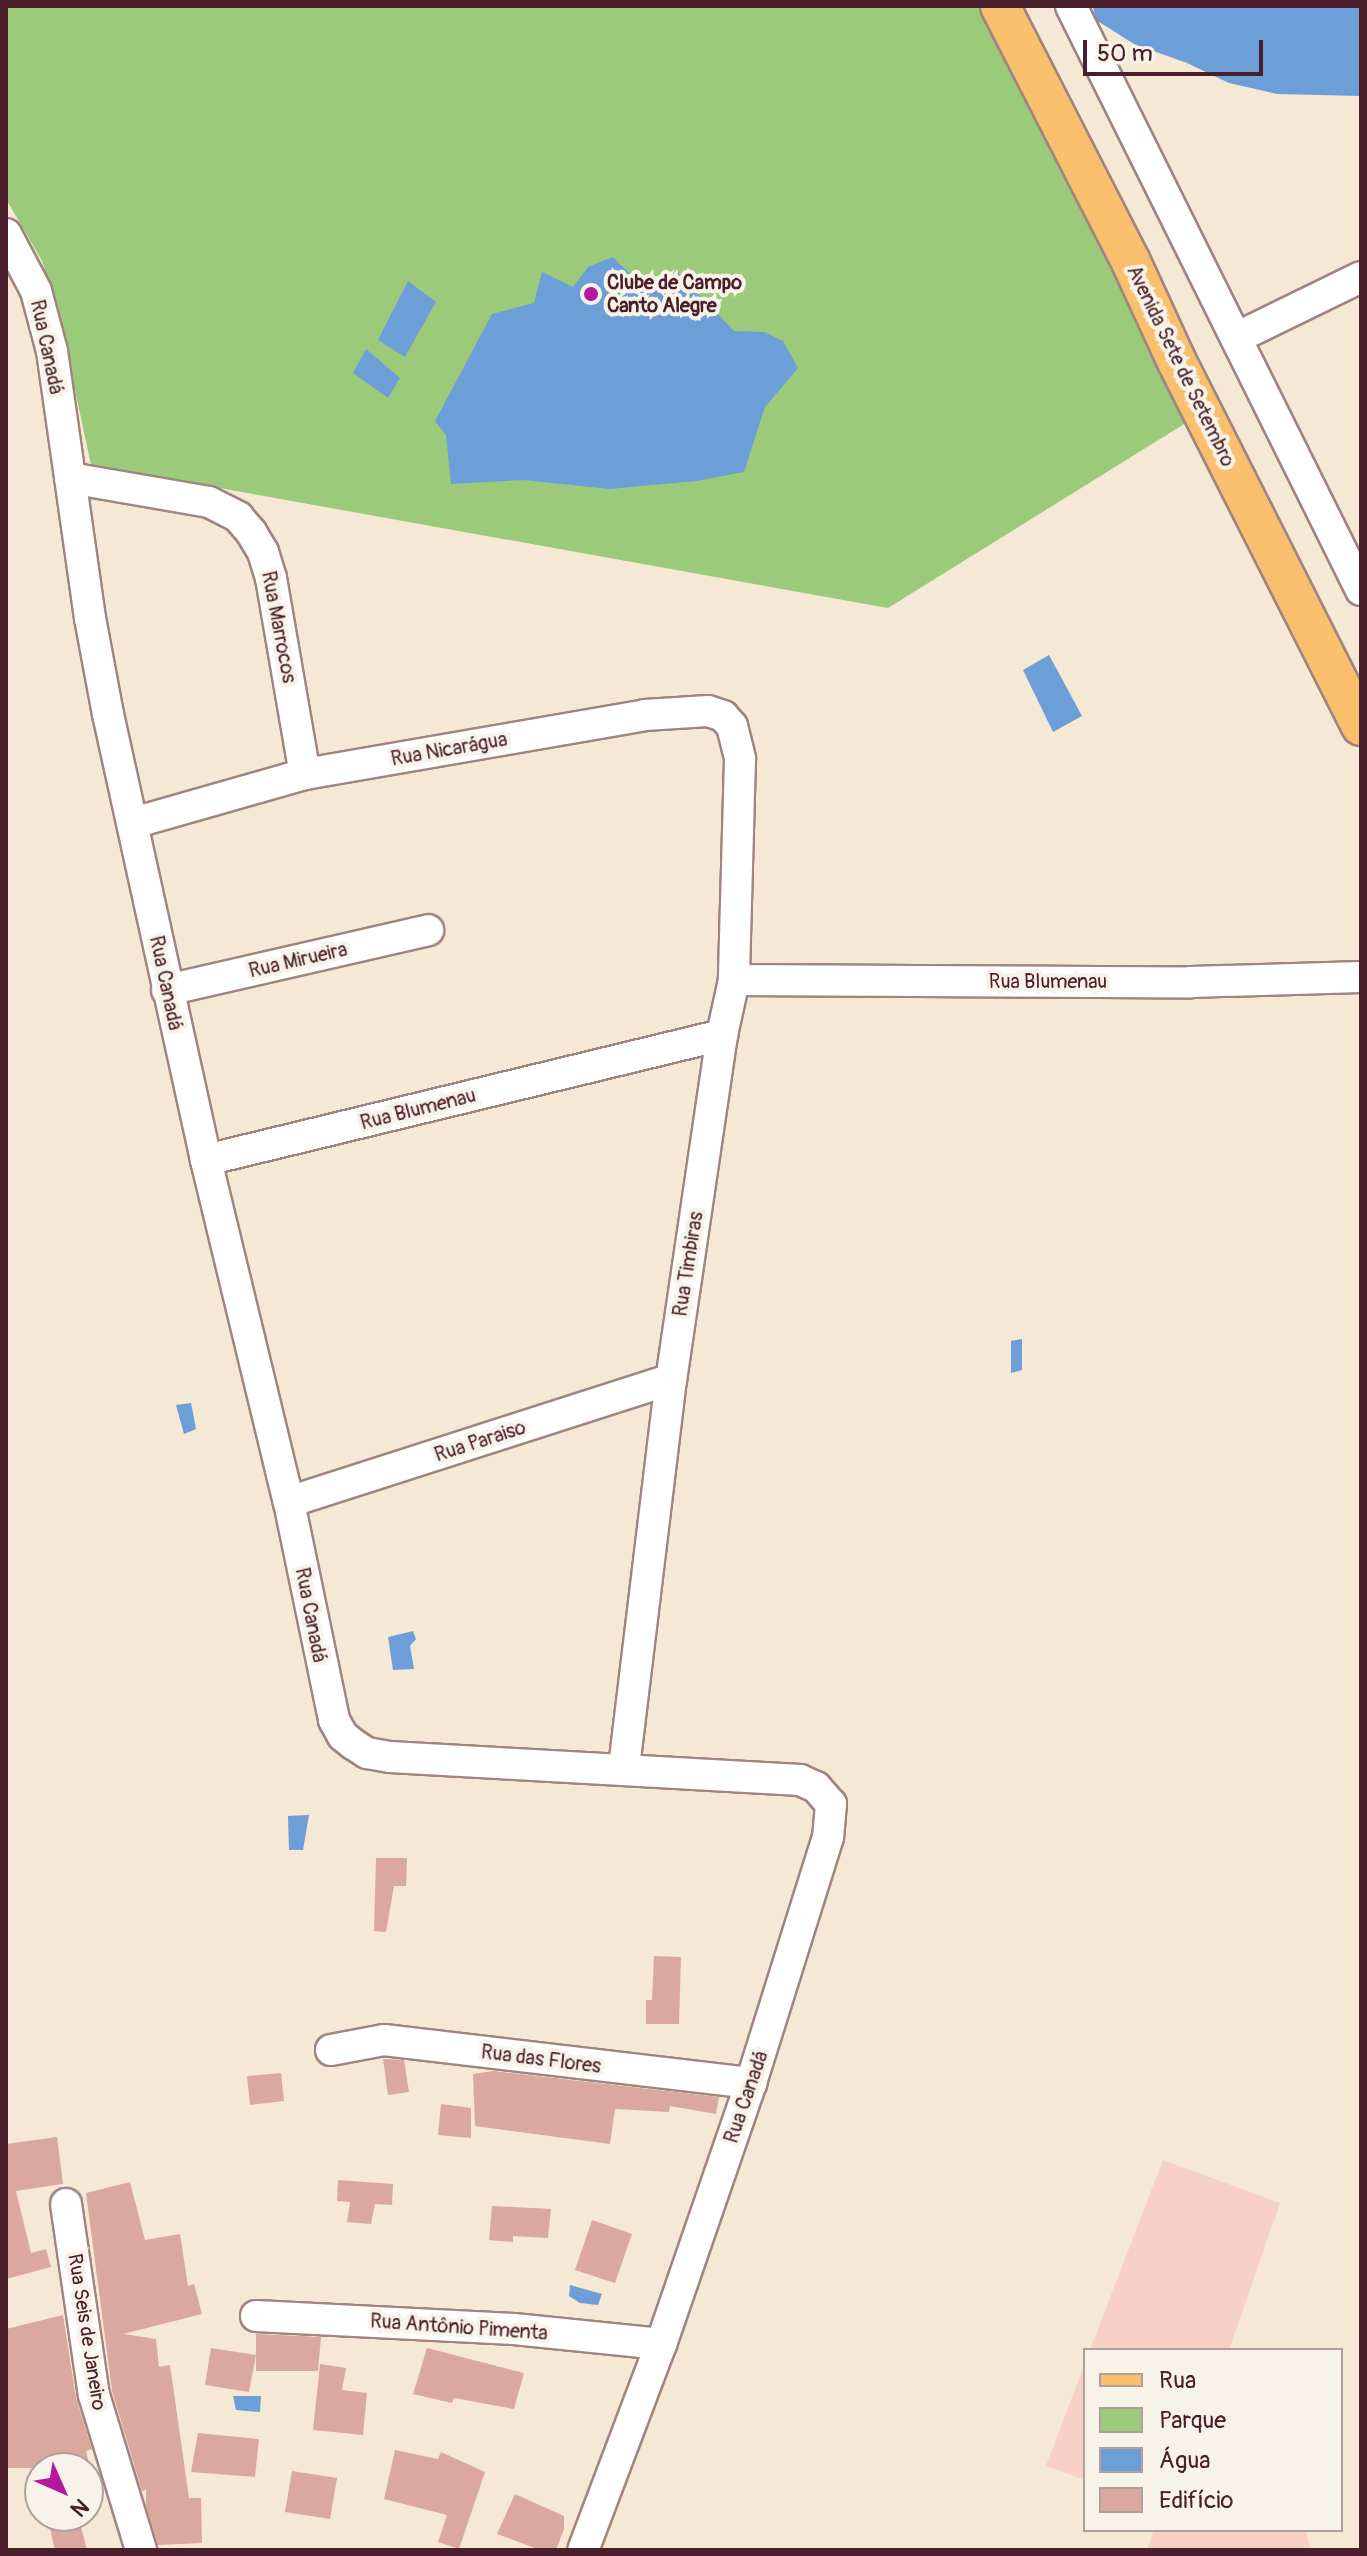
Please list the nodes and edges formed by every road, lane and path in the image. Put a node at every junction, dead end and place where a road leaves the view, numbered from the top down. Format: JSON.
{"nodes":[{"id":1,"x":1000,"y":6,"type":"edge"},
{"id":2,"x":1071,"y":6,"type":"edge"},
{"id":3,"x":6,"y":234,"type":"edge"},
{"id":4,"x":1361,"y":277,"type":"edge"},
{"id":5,"x":1236,"y":338,"type":"junction"},
{"id":6,"x":70,"y":478,"type":"junction"},
{"id":7,"x":1361,"y":590,"type":"edge"},
{"id":8,"x":1361,"y":726,"type":"edge"},
{"id":9,"x":740,"y":759,"type":"joint"},
{"id":10,"x":305,"y":774,"type":"junction"},
{"id":11,"x":133,"y":823,"type":"junction"},
{"id":12,"x":428,"y":930,"type":"dead end"},
{"id":13,"x":1361,"y":977,"type":"edge"},
{"id":14,"x":734,"y":980,"type":"junction"},
{"id":15,"x":167,"y":990,"type":"junction"},
{"id":16,"x":722,"y":1035,"type":"junction"},
{"id":17,"x":206,"y":1160,"type":"junction"},
{"id":18,"x":671,"y":1379,"type":"junction"},
{"id":19,"x":289,"y":1502,"type":"junction"},
{"id":20,"x":624,"y":1769,"type":"junction"},
{"id":21,"x":331,"y":2050,"type":"dead end"},
{"id":22,"x":751,"y":2083,"type":"junction"},
{"id":23,"x":66,"y":2204,"type":"dead end"},
{"id":24,"x":256,"y":2316,"type":"dead end"},
{"id":25,"x":661,"y":2344,"type":"junction"},
{"id":26,"x":141,"y":2550,"type":"edge"},
{"id":27,"x":583,"y":2550,"type":"edge"}],
"edges":[{"from":1,"to":8,"type":"main road","name":"Avenida Sete de Setembro"},
{"from":2,"to":5,"type":"street"},
{"from":3,"to":6,"type":"street","name":"Rua Canadá"},
{"from":4,"to":5,"type":"street"},
{"from":5,"to":7,"type":"street"},
{"from":6,"to":10,"type":"street","name":"Rua Marrocos"},
{"from":6,"to":11,"type":"street","name":"Rua Canadá"},
{"from":9,"to":10,"type":"street","name":"Rua Nicarágua"},
{"from":9,"to":14,"type":"street","name":"Rua Timbiras"},
{"from":10,"to":11,"type":"street","name":"Rua Nicarágua"},
{"from":11,"to":15,"type":"street","name":"Rua Canadá"},
{"from":12,"to":15,"type":"street","name":"Rua Mirueira"},
{"from":13,"to":14,"type":"street","name":"Rua Blumenau"},
{"from":14,"to":16,"type":"street","name":"Rua Timbiras"},
{"from":15,"to":17,"type":"street","name":"Rua Canadá"},
{"from":16,"to":17,"type":"street","name":"Rua Blumenau"},
{"from":16,"to":18,"type":"street","name":"Rua Timbiras"},
{"from":17,"to":19,"type":"street","name":"Rua Canadá"},
{"from":18,"to":19,"type":"street","name":"Rua Paraiso"},
{"from":18,"to":20,"type":"street","name":"Rua Timbiras"},
{"from":19,"to":20,"type":"street","name":"Rua Canadá"},
{"from":20,"to":22,"type":"street","name":"Rua Canadá"},
{"from":21,"to":22,"type":"street","name":"Rua das Flores"},
{"from":22,"to":25,"type":"street","name":"Rua Canadá"},
{"from":23,"to":26,"type":"street","name":"Rua Seis de Janeiro"},
{"from":24,"to":25,"type":"street","name":"Rua Antônio Pimenta"},
{"from":25,"to":27,"type":"street","name":"Rua Canadá"}]}
